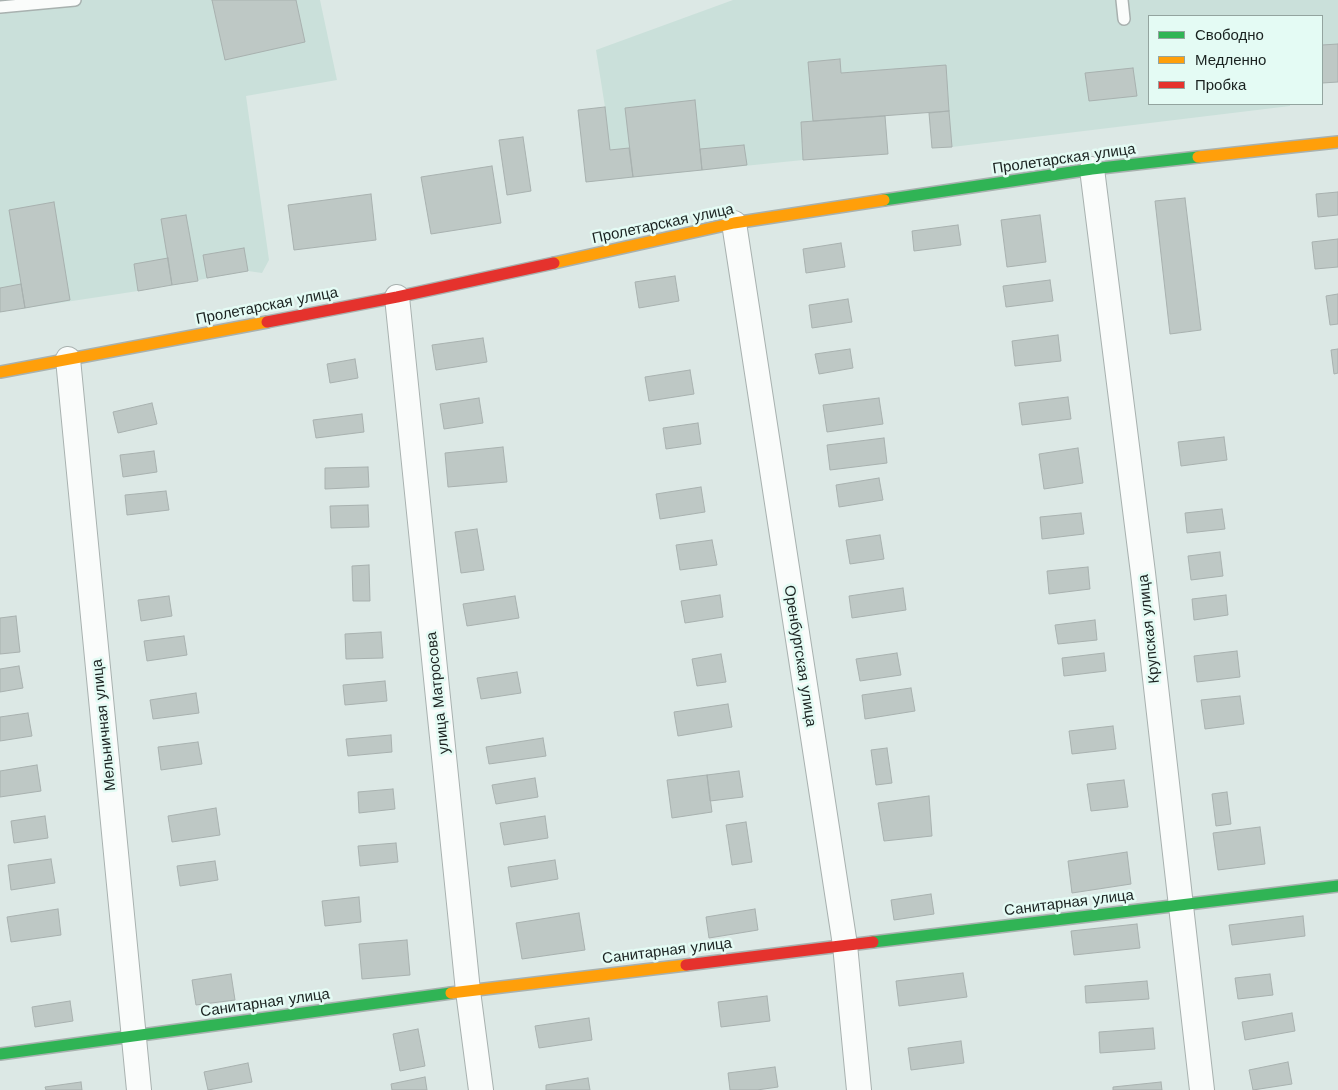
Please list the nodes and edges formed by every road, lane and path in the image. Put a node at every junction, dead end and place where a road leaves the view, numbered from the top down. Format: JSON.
{"nodes":[{"id":1,"x":75,"y":0,"type":"edge"},
{"id":2,"x":1122,"y":0,"type":"edge"},
{"id":3,"x":0,"y":7,"type":"edge"},
{"id":4,"x":1124,"y":19,"type":"dead end"},
{"id":5,"x":1338,"y":142,"type":"edge"},
{"id":6,"x":1092,"y":169,"type":"junction"},
{"id":7,"x":734,"y":223,"type":"junction"},
{"id":8,"x":397,"y":297,"type":"junction"},
{"id":9,"x":68,"y":359,"type":"junction"},
{"id":10,"x":0,"y":372,"type":"edge"},
{"id":11,"x":1338,"y":886,"type":"edge"},
{"id":12,"x":1180,"y":904,"type":"junction"},
{"id":13,"x":845,"y":945,"type":"junction"},
{"id":14,"x":468,"y":991,"type":"junction"},
{"id":15,"x":134,"y":1036,"type":"junction"},
{"id":16,"x":0,"y":1054,"type":"edge"},
{"id":17,"x":140,"y":1090,"type":"edge"},
{"id":18,"x":481,"y":1090,"type":"edge"},
{"id":19,"x":859,"y":1090,"type":"edge"},
{"id":20,"x":1202,"y":1090,"type":"edge"}],
"edges":[{"from":1,"to":3,"type":"lane"},
{"from":2,"to":4,"type":"lane"},
{"from":5,"to":6,"type":"street","name":"Пролетарская улица"},
{"from":6,"to":7,"type":"street","name":"Пролетарская улица"},
{"from":6,"to":12,"type":"street","name":"Крупская улица"},
{"from":7,"to":8,"type":"street","name":"Пролетарская улица"},
{"from":7,"to":13,"type":"street","name":"Оренбургская улица"},
{"from":8,"to":9,"type":"street","name":"Пролетарская улица"},
{"from":8,"to":14,"type":"street","name":"улица Матросова"},
{"from":9,"to":10,"type":"street","name":"Пролетарская улица"},
{"from":9,"to":15,"type":"street","name":"Мельничная улица"},
{"from":11,"to":12,"type":"street","name":"Санитарная улица"},
{"from":12,"to":13,"type":"street","name":"Санитарная улица"},
{"from":12,"to":20,"type":"street","name":"Крупская улица"},
{"from":13,"to":14,"type":"street","name":"Санитарная улица"},
{"from":13,"to":19,"type":"street","name":"Оренбургская улица"},
{"from":14,"to":15,"type":"street","name":"Санитарная улица"},
{"from":14,"to":18,"type":"street","name":"улица Матросова"},
{"from":15,"to":16,"type":"street","name":"Санитарная улица"},
{"from":15,"to":17,"type":"street","name":"Мельничная улица"}]}
